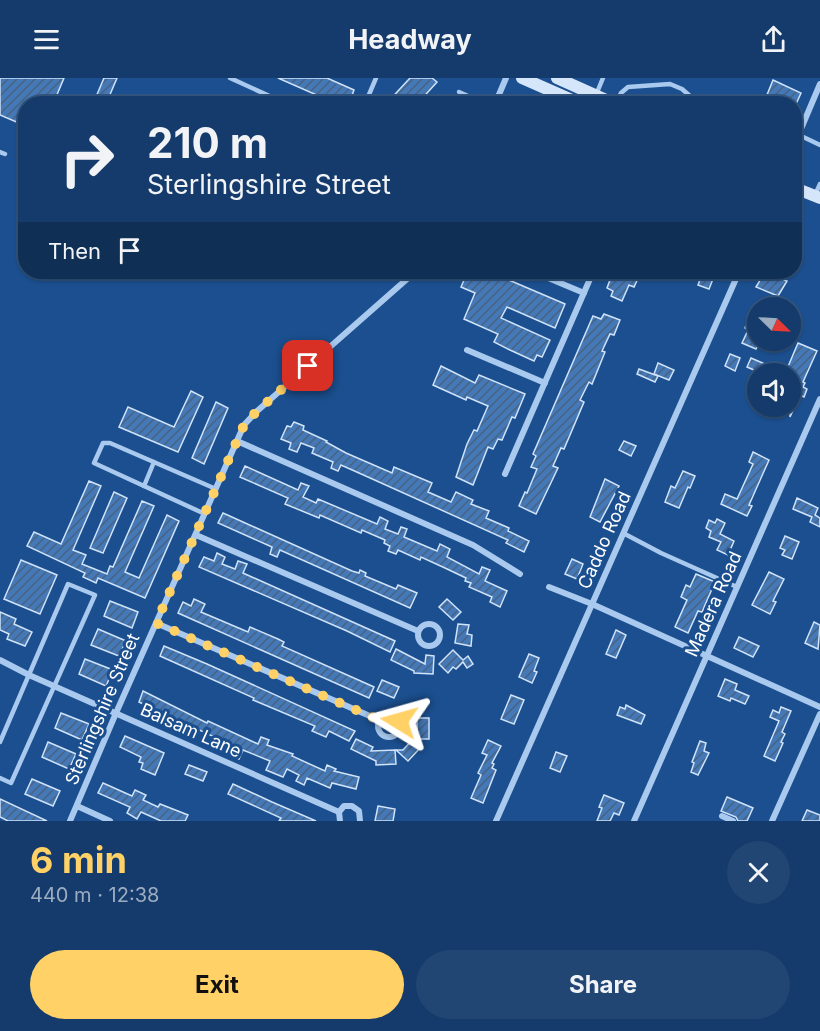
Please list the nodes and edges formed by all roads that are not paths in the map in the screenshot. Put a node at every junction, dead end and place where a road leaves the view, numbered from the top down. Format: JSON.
{"nodes":[{"id":1,"x":230,"y":78,"type":"edge"},
{"id":2,"x":376,"y":78,"type":"edge"},
{"id":3,"x":506,"y":78,"type":"edge"},
{"id":4,"x":522,"y":78,"type":"edge"},
{"id":5,"x":557,"y":78,"type":"edge"},
{"id":6,"x":603,"y":78,"type":"edge"},
{"id":7,"x":579,"y":82,"type":"edge"},
{"id":8,"x":820,"y":84,"type":"edge"},
{"id":9,"x":459,"y":92,"type":"dead end"},
{"id":10,"x":596,"y":95,"type":"joint"},
{"id":11,"x":269,"y":96,"type":"edge"},
{"id":12,"x":368,"y":96,"type":"edge"},
{"id":13,"x":468,"y":96,"type":"edge"},
{"id":14,"x":498,"y":96,"type":"edge"},
{"id":15,"x":563,"y":96,"type":"edge"},
{"id":16,"x":619,"y":96,"type":"edge"},
{"id":17,"x":690,"y":96,"type":"edge"},
{"id":18,"x":802,"y":126,"type":"edge"},
{"id":19,"x":802,"y":137,"type":"edge"},
{"id":20,"x":820,"y":145,"type":"edge"},
{"id":21,"x":820,"y":184,"type":"edge"},
{"id":22,"x":802,"y":191,"type":"edge"},
{"id":23,"x":818,"y":197,"type":"edge"},
{"id":24,"x":408,"y":279,"type":"edge"},
{"id":25,"x":551,"y":279,"type":"edge"},
{"id":26,"x":590,"y":279,"type":"edge"},
{"id":27,"x":736,"y":279,"type":"edge"},
{"id":28,"x":584,"y":293,"type":"junction"},
{"id":29,"x":467,"y":350,"type":"dead end"},
{"id":30,"x":544,"y":383,"type":"junction"},
{"id":31,"x":820,"y":399,"type":"edge"},
{"id":32,"x":237,"y":441,"type":"junction"},
{"id":33,"x":154,"y":462,"type":"junction"},
{"id":34,"x":505,"y":474,"type":"dead end"},
{"id":35,"x":144,"y":486,"type":"junction"},
{"id":36,"x":216,"y":489,"type":"junction"},
{"id":37,"x":205,"y":514,"type":"junction"},
{"id":38,"x":623,"y":533,"type":"junction"},
{"id":39,"x":196,"y":535,"type":"junction"},
{"id":40,"x":520,"y":574,"type":"dead end"},
{"id":41,"x":737,"y":586,"type":"junction"},
{"id":42,"x":549,"y":587,"type":"dead end"},
{"id":43,"x":592,"y":604,"type":"junction"},
{"id":44,"x":156,"y":623,"type":"junction"},
{"id":45,"x":418,"y":631,"type":"dead end"},
{"id":46,"x":706,"y":657,"type":"junction"},
{"id":47,"x":0,"y":660,"type":"edge"},
{"id":48,"x":29,"y":675,"type":"junction"},
{"id":49,"x":55,"y":686,"type":"junction"},
{"id":50,"x":820,"y":707,"type":"edge"},
{"id":51,"x":116,"y":713,"type":"junction"},
{"id":52,"x":820,"y":714,"type":"edge"},
{"id":53,"x":379,"y":720,"type":"dead end"},
{"id":54,"x":0,"y":742,"type":"edge"},
{"id":55,"x":0,"y":778,"type":"edge"},
{"id":56,"x":76,"y":806,"type":"junction"},
{"id":57,"x":339,"y":812,"type":"junction"},
{"id":58,"x":723,"y":816,"type":"dead end"},
{"id":59,"x":70,"y":821,"type":"edge"},
{"id":60,"x":110,"y":821,"type":"edge"},
{"id":61,"x":340,"y":821,"type":"edge"},
{"id":62,"x":360,"y":821,"type":"edge"},
{"id":63,"x":496,"y":821,"type":"edge"},
{"id":64,"x":634,"y":821,"type":"edge"},
{"id":65,"x":733,"y":821,"type":"edge"},
{"id":66,"x":772,"y":821,"type":"edge"}],
"edges":[{"from":1,"to":11,"type":"lane"},
{"from":2,"to":12,"type":"lane"},
{"from":3,"to":14,"type":"street"},
{"from":4,"to":15,"type":"main road"},
{"from":5,"to":7,"type":"main road"},
{"from":6,"to":10,"type":"lane"},
{"from":7,"to":10,"type":"main road"},
{"from":8,"to":18,"type":"street"},
{"from":9,"to":13,"type":"lane"},
{"from":16,"to":17,"type":"lane"},
{"from":19,"to":20,"type":"lane"},
{"from":21,"to":23,"type":"lane"},
{"from":22,"to":23,"type":"main road"},
{"from":24,"to":32,"type":"street","name":"Sterlingshire Street"},
{"from":25,"to":28,"type":"street"},
{"from":26,"to":28,"type":"street"},
{"from":27,"to":38,"type":"street","name":"Caddo Road"},
{"from":28,"to":30,"type":"street"},
{"from":29,"to":30,"type":"street"},
{"from":30,"to":34,"type":"street"},
{"from":31,"to":41,"type":"street","name":"Madera Road"},
{"from":32,"to":36,"type":"street","name":"Sterlingshire Street"},
{"from":32,"to":40,"type":"street"},
{"from":33,"to":35,"type":"lane"},
{"from":33,"to":35,"type":"lane"},
{"from":33,"to":36,"type":"lane"},
{"from":35,"to":37,"type":"lane"},
{"from":36,"to":37,"type":"street","name":"Sterlingshire Street"},
{"from":37,"to":39,"type":"street","name":"Sterlingshire Street"},
{"from":38,"to":41,"type":"lane"},
{"from":38,"to":43,"type":"street","name":"Caddo Road"},
{"from":39,"to":44,"type":"street","name":"Sterlingshire Street"},
{"from":39,"to":45,"type":"street"},
{"from":41,"to":46,"type":"street","name":"Madera Road"},
{"from":42,"to":43,"type":"street"},
{"from":43,"to":46,"type":"street"},
{"from":43,"to":63,"type":"street","name":"Caddo Road"},
{"from":44,"to":51,"type":"street","name":"Sterlingshire Street"},
{"from":44,"to":53,"type":"street"},
{"from":46,"to":50,"type":"street"},
{"from":46,"to":64,"type":"street","name":"Madera Road"},
{"from":47,"to":48,"type":"street","name":"Balsam Lane"},
{"from":48,"to":49,"type":"street","name":"Balsam Lane"},
{"from":48,"to":49,"type":"lane"},
{"from":48,"to":54,"type":"lane"},
{"from":49,"to":51,"type":"street","name":"Balsam Lane"},
{"from":49,"to":55,"type":"lane"},
{"from":51,"to":56,"type":"street","name":"Sterlingshire Street"},
{"from":51,"to":57,"type":"street","name":"Balsam Lane"},
{"from":52,"to":66,"type":"street"},
{"from":56,"to":59,"type":"street","name":"Sterlingshire Street"},
{"from":56,"to":60,"type":"street"},
{"from":57,"to":61,"type":"street"},
{"from":57,"to":62,"type":"street","name":"Balsam Lane"},
{"from":58,"to":65,"type":"street"}]}
